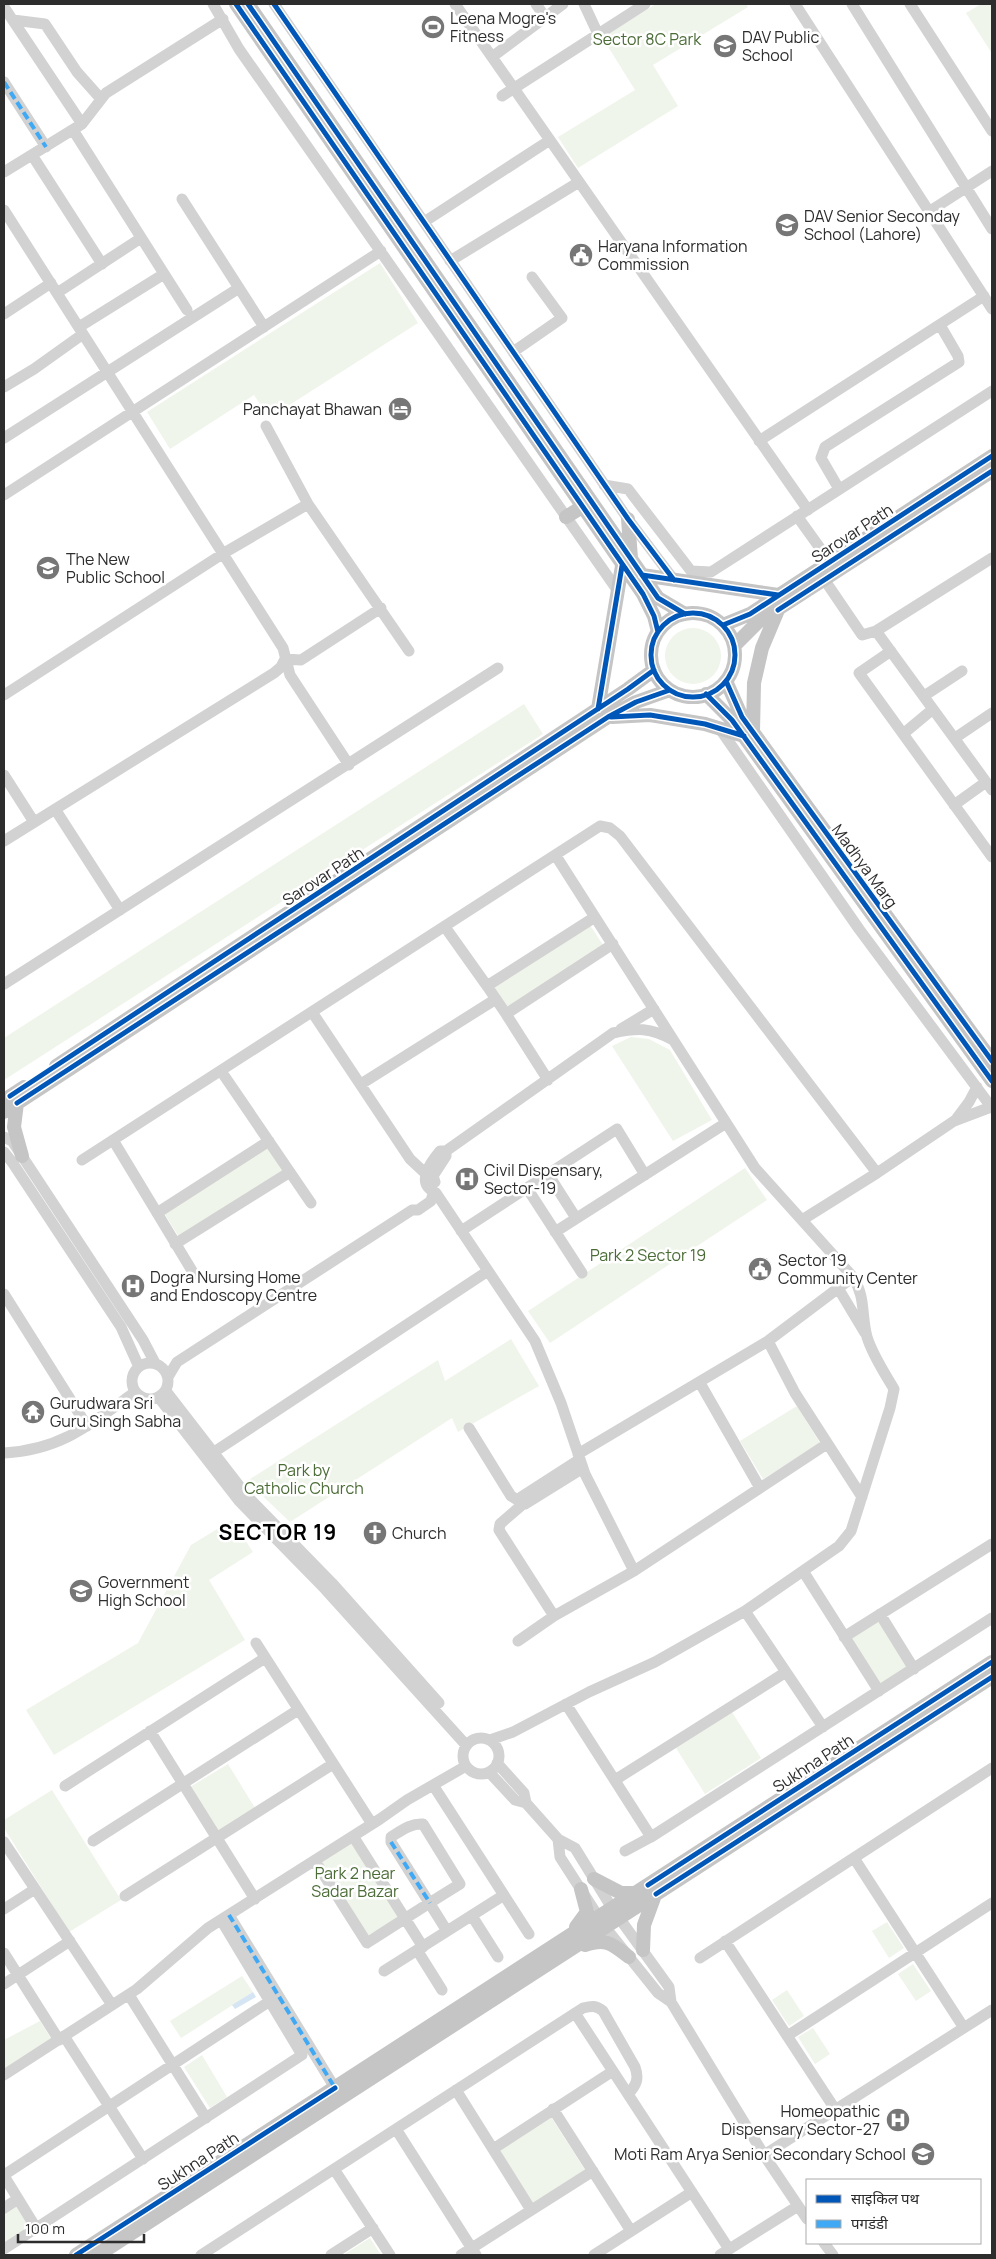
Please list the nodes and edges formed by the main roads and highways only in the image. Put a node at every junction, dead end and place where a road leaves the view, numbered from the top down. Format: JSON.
{"nodes":[{"id":1,"x":236,"y":4,"type":"edge"},
{"id":2,"x":248,"y":4,"type":"edge"},
{"id":3,"x":992,"y":456,"type":"edge"},
{"id":4,"x":992,"y":471,"type":"edge"},
{"id":5,"x":582,"y":507,"type":"junction"},
{"id":6,"x":566,"y":518,"type":"road end"},
{"id":7,"x":628,"y":519,"type":"road end"},
{"id":8,"x":627,"y":563,"type":"junction"},
{"id":9,"x":642,"y":575,"type":"junction"},
{"id":10,"x":778,"y":602,"type":"junction"},
{"id":11,"x":685,"y":614,"type":"junction"},
{"id":12,"x":723,"y":625,"type":"junction"},
{"id":13,"x":658,"y":632,"type":"junction"},
{"id":14,"x":734,"y":646,"type":"junction"},
{"id":15,"x":654,"y":670,"type":"junction"},
{"id":16,"x":726,"y":681,"type":"junction"},
{"id":17,"x":670,"y":690,"type":"junction"},
{"id":18,"x":706,"y":694,"type":"junction"},
{"id":19,"x":603,"y":713,"type":"junction"},
{"id":20,"x":748,"y":734,"type":"junction"},
{"id":21,"x":992,"y":1061,"type":"edge"},
{"id":22,"x":992,"y":1081,"type":"edge"},
{"id":23,"x":10,"y":1102,"type":"edge"},
{"id":24,"x":4,"y":1112,"type":"edge"},
{"id":25,"x":22,"y":1156,"type":"road end"},
{"id":26,"x":992,"y":1662,"type":"edge"},
{"id":27,"x":992,"y":1677,"type":"edge"},
{"id":28,"x":594,"y":1879,"type":"road end"},
{"id":29,"x":581,"y":1889,"type":"road end"},
{"id":30,"x":636,"y":1893,"type":"junction"},
{"id":31,"x":656,"y":1894,"type":"junction"},
{"id":32,"x":615,"y":1913,"type":"junction"},
{"id":33,"x":567,"y":1945,"type":"junction"},
{"id":34,"x":643,"y":1950,"type":"road end"},
{"id":35,"x":629,"y":1957,"type":"road end"},
{"id":36,"x":76,"y":2255,"type":"edge"},
{"id":37,"x":98,"y":2255,"type":"edge"}],
"edges":[{"from":1,"to":5,"type":"main road"},
{"from":2,"to":8,"type":"main road"},
{"from":3,"to":10,"type":"main road","name":"Sarovar Path"},
{"from":4,"to":10,"type":"main road","name":"Sarovar Path"},
{"from":5,"to":6,"type":"main road"},
{"from":5,"to":8,"type":"main road"},
{"from":7,"to":8,"type":"main road"},
{"from":8,"to":9,"type":"main road"},
{"from":8,"to":13,"type":"main road"},
{"from":8,"to":19,"type":"main road"},
{"from":9,"to":10,"type":"main road"},
{"from":9,"to":11,"type":"main road"},
{"from":10,"to":12,"type":"main road","name":"Sarovar Path"},
{"from":10,"to":14,"type":"main road","name":"Sarovar Path"},
{"from":10,"to":20,"type":"main road"},
{"from":11,"to":12,"type":"main road"},
{"from":11,"to":13,"type":"main road"},
{"from":12,"to":14,"type":"main road"},
{"from":13,"to":15,"type":"main road"},
{"from":14,"to":16,"type":"main road"},
{"from":15,"to":17,"type":"main road"},
{"from":15,"to":19,"type":"main road","name":"Sarovar Path"},
{"from":16,"to":18,"type":"main road"},
{"from":16,"to":20,"type":"main road","name":"Madhya Marg"},
{"from":17,"to":18,"type":"main road"},
{"from":17,"to":19,"type":"main road","name":"Sarovar Path"},
{"from":18,"to":20,"type":"main road","name":"Madhya Marg"},
{"from":19,"to":20,"type":"main road"},
{"from":19,"to":23,"type":"main road","name":"Sarovar Path"},
{"from":20,"to":21,"type":"main road","name":"Madhya Marg"},
{"from":20,"to":22,"type":"main road","name":"Madhya Marg"},
{"from":23,"to":24,"type":"main road","name":"Sarovar Path"},
{"from":23,"to":25,"type":"main road"},
{"from":26,"to":30,"type":"main road","name":"Sukhna Path"},
{"from":27,"to":31,"type":"main road","name":"Sukhna Path"},
{"from":28,"to":30,"type":"main road"},
{"from":29,"to":33,"type":"main road"},
{"from":30,"to":32,"type":"main road","name":"Sukhna Path"},
{"from":31,"to":32,"type":"main road","name":"Sukhna Path"},
{"from":31,"to":34,"type":"main road"},
{"from":32,"to":33,"type":"main road","name":"Sukhna Path"},
{"from":33,"to":35,"type":"main road"},
{"from":33,"to":36,"type":"main road","name":"Sukhna Path"},
{"from":33,"to":37,"type":"main road","name":"Sukhna Path"}]}
